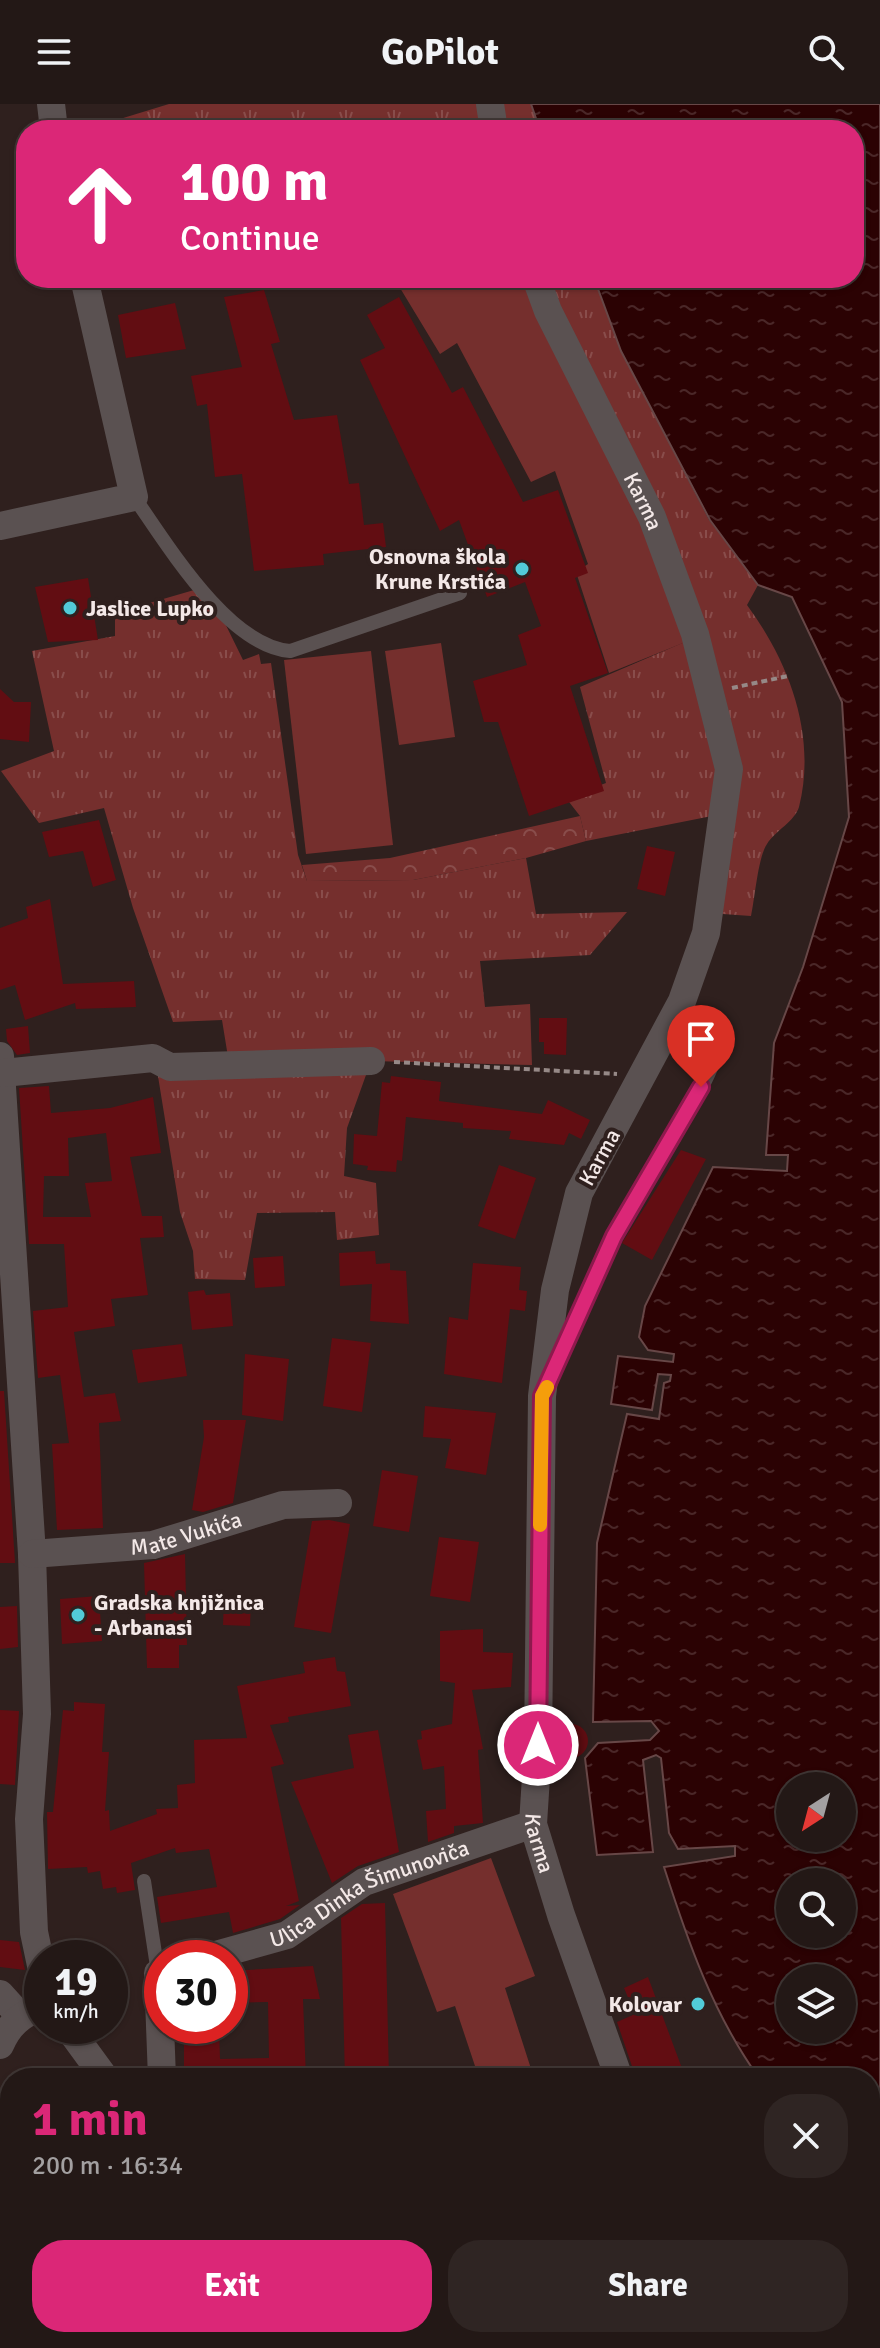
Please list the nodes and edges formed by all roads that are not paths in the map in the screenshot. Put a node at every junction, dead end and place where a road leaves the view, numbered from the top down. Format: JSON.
{"nodes":[{"id":1,"x":86,"y":288,"type":"edge"},
{"id":2,"x":540,"y":288,"type":"edge"},
{"id":3,"x":134,"y":497,"type":"junction"},
{"id":4,"x":0,"y":526,"type":"edge"},
{"id":5,"x":460,"y":593,"type":"dead end"},
{"id":6,"x":722,"y":1041,"type":"dead end"},
{"id":7,"x":371,"y":1061,"type":"road end"},
{"id":8,"x":1,"y":1064,"type":"edge"},
{"id":9,"x":10,"y":1323,"type":"edge"},
{"id":10,"x":542,"y":1396,"type":"junction"},
{"id":11,"x":338,"y":1503,"type":"dead end"},
{"id":12,"x":32,"y":1554,"type":"junction"},
{"id":13,"x":533,"y":1824,"type":"junction"},
{"id":14,"x":144,"y":1881,"type":"dead end"},
{"id":15,"x":36,"y":1940,"type":"edge"},
{"id":16,"x":154,"y":1940,"type":"edge"},
{"id":17,"x":248,"y":1946,"type":"edge"},
{"id":18,"x":0,"y":1994,"type":"edge"},
{"id":19,"x":24,"y":2007,"type":"edge"},
{"id":20,"x":24,"y":2016,"type":"edge"},
{"id":21,"x":80,"y":2044,"type":"edge"},
{"id":22,"x":161,"y":2044,"type":"edge"},
{"id":23,"x":0,"y":2045,"type":"edge"},
{"id":24,"x":98,"y":2068,"type":"edge"},
{"id":25,"x":162,"y":2068,"type":"edge"},
{"id":26,"x":615,"y":2068,"type":"edge"}],
"edges":[{"from":1,"to":3,"type":"street"},
{"from":2,"to":10,"type":"street","name":"Karma"},
{"from":3,"to":4,"type":"street"},
{"from":3,"to":5,"type":"lane"},
{"from":6,"to":10,"type":"lane"},
{"from":7,"to":8,"type":"street"},
{"from":8,"to":9,"type":"street"},
{"from":9,"to":12,"type":"street"},
{"from":10,"to":13,"type":"street","name":"Karma"},
{"from":11,"to":12,"type":"street","name":"Mate Vukića"},
{"from":12,"to":15,"type":"street"},
{"from":13,"to":17,"type":"street","name":"Ulica Dinka Šimunoviča"},
{"from":13,"to":26,"type":"street","name":"Karma"},
{"from":14,"to":16,"type":"lane"},
{"from":18,"to":19,"type":"street"},
{"from":20,"to":23,"type":"street"},
{"from":21,"to":24,"type":"street"},
{"from":22,"to":25,"type":"street"}]}
